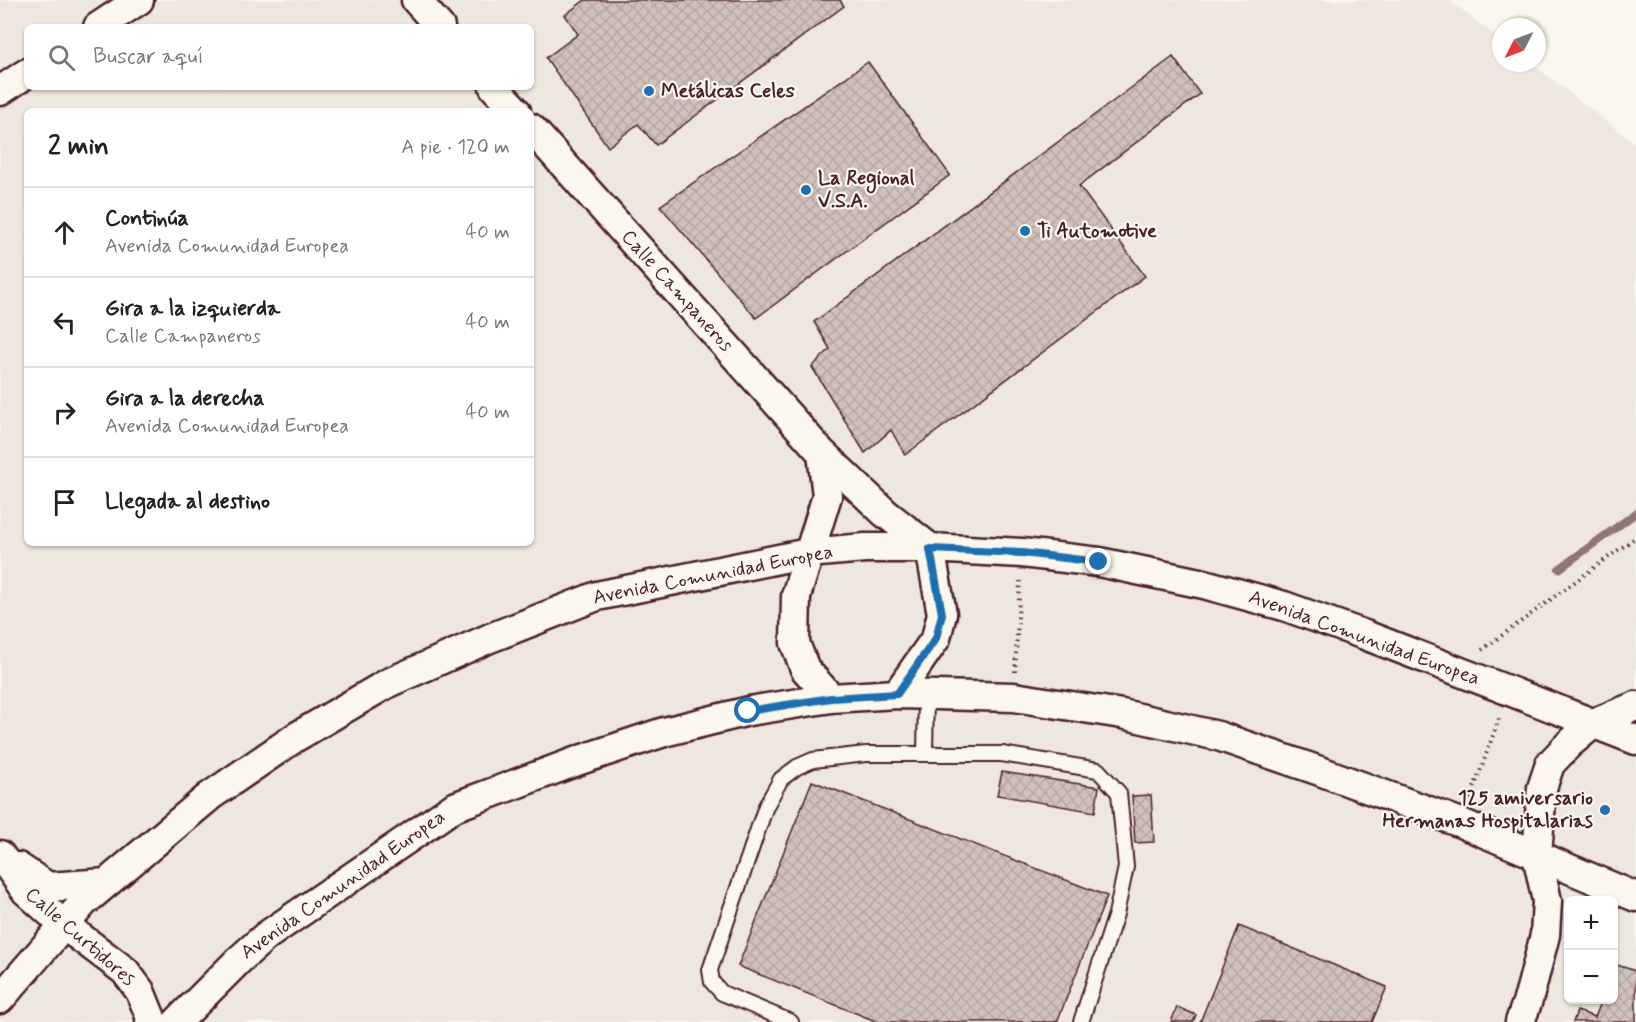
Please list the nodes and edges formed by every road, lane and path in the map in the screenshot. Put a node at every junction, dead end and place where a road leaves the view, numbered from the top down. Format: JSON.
{"nodes":[{"id":1,"x":139,"y":0,"type":"edge"},
{"id":2,"x":416,"y":0,"type":"edge"},
{"id":3,"x":103,"y":24,"type":"edge"},
{"id":4,"x":437,"y":24,"type":"edge"},
{"id":5,"x":24,"y":75,"type":"edge"},
{"id":6,"x":497,"y":90,"type":"edge"},
{"id":7,"x":0,"y":91,"type":"edge"},
{"id":8,"x":513,"y":108,"type":"edge"},
{"id":9,"x":534,"y":131,"type":"edge"},
{"id":10,"x":822,"y":453,"type":"junction"},
{"id":11,"x":1636,"y":537,"type":"edge"},
{"id":12,"x":930,"y":549,"type":"junction"},
{"id":13,"x":808,"y":553,"type":"junction"},
{"id":14,"x":1022,"y":553,"type":"junction"},
{"id":15,"x":1456,"y":670,"type":"junction"},
{"id":16,"x":1510,"y":690,"type":"junction"},
{"id":17,"x":897,"y":694,"type":"junction"},
{"id":18,"x":926,"y":694,"type":"junction"},
{"id":19,"x":1014,"y":697,"type":"junction"},
{"id":20,"x":831,"y":698,"type":"junction"},
{"id":21,"x":1636,"y":706,"type":"edge"},
{"id":22,"x":1594,"y":723,"type":"junction"},
{"id":23,"x":1636,"y":740,"type":"edge"},
{"id":24,"x":925,"y":754,"type":"junction"},
{"id":25,"x":1461,"y":823,"type":"junction"},
{"id":26,"x":0,"y":850,"type":"edge"},
{"id":27,"x":0,"y":855,"type":"edge"},
{"id":28,"x":1537,"y":855,"type":"junction"},
{"id":29,"x":106,"y":883,"type":"junction"},
{"id":30,"x":1624,"y":890,"type":"edge"},
{"id":31,"x":64,"y":925,"type":"junction"},
{"id":32,"x":1564,"y":940,"type":"edge"},
{"id":33,"x":1535,"y":972,"type":"junction"},
{"id":34,"x":0,"y":999,"type":"edge"},
{"id":35,"x":150,"y":1022,"type":"edge"},
{"id":36,"x":177,"y":1022,"type":"edge"},
{"id":37,"x":791,"y":1022,"type":"edge"},
{"id":38,"x":1081,"y":1022,"type":"edge"},
{"id":39,"x":1520,"y":1022,"type":"edge"}],
"edges":[{"from":1,"to":3,"type":"street"},
{"from":2,"to":4,"type":"street"},
{"from":5,"to":7,"type":"street"},
{"from":6,"to":8,"type":"street"},
{"from":9,"to":10,"type":"street","name":"Calle Campaneros"},
{"from":10,"to":12,"type":"street","name":"Calle Campaneros"},
{"from":10,"to":13,"type":"street"},
{"from":11,"to":15,"type":"path"},
{"from":12,"to":13,"type":"street","name":"Avenida Comunidad Europea"},
{"from":12,"to":14,"type":"street","name":"Avenida Comunidad Europea"},
{"from":12,"to":17,"type":"street"},
{"from":13,"to":20,"type":"street"},
{"from":13,"to":29,"type":"street","name":"Avenida Comunidad Europea"},
{"from":14,"to":15,"type":"street","name":"Avenida Comunidad Europea"},
{"from":14,"to":19,"type":"path"},
{"from":15,"to":16,"type":"street","name":"Avenida Comunidad Europea"},
{"from":16,"to":22,"type":"street","name":"Avenida Comunidad Europea"},
{"from":16,"to":25,"type":"path"},
{"from":17,"to":18,"type":"street","name":"Avenida Comunidad Europea"},
{"from":17,"to":20,"type":"street","name":"Avenida Comunidad Europea"},
{"from":18,"to":19,"type":"street","name":"Avenida Comunidad Europea"},
{"from":18,"to":24,"type":"lane"},
{"from":19,"to":25,"type":"street","name":"Avenida Comunidad Europea"},
{"from":20,"to":36,"type":"street","name":"Avenida Comunidad Europea"},
{"from":21,"to":22,"type":"street"},
{"from":22,"to":23,"type":"street","name":"Avenida Comunidad Europea"},
{"from":22,"to":28,"type":"street"},
{"from":24,"to":37,"type":"lane"},
{"from":24,"to":38,"type":"lane"},
{"from":25,"to":28,"type":"street","name":"Avenida Comunidad Europea"},
{"from":26,"to":29,"type":"street","name":"Calle Curtidores"},
{"from":27,"to":31,"type":"street","name":"Calle Curtidores"},
{"from":28,"to":30,"type":"street","name":"Avenida Comunidad Europea"},
{"from":28,"to":33,"type":"street"},
{"from":29,"to":31,"type":"street","name":"Avenida Comunidad Europea"},
{"from":31,"to":34,"type":"street","name":"Avenida Comunidad Europea"},
{"from":31,"to":35,"type":"street","name":"Calle Curtidores"},
{"from":32,"to":33,"type":"street"},
{"from":33,"to":39,"type":"street"}]}
